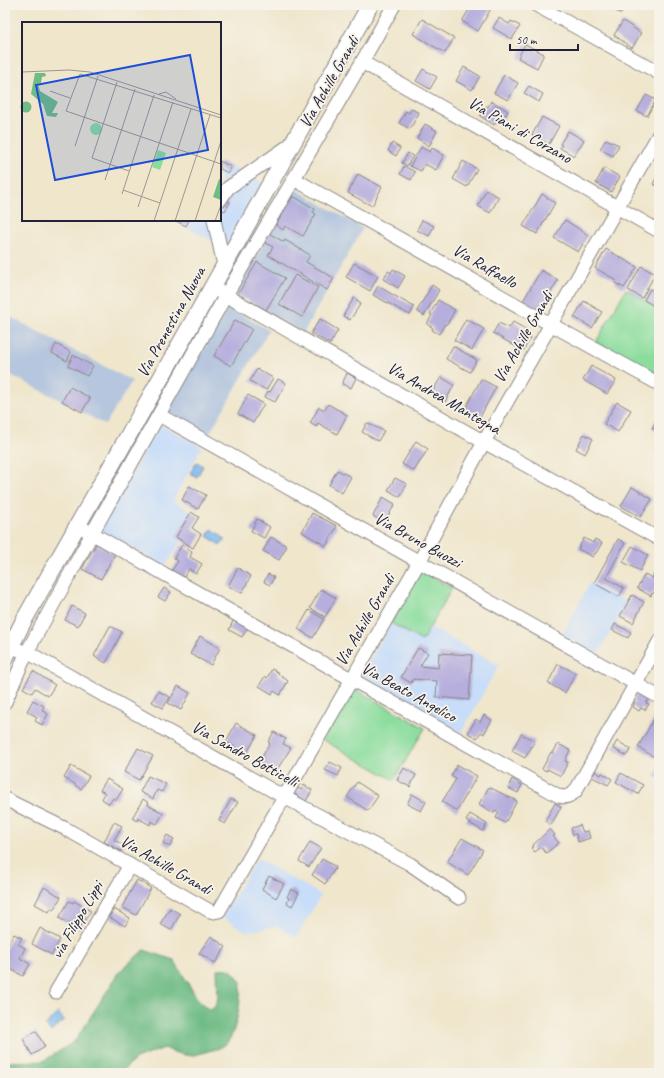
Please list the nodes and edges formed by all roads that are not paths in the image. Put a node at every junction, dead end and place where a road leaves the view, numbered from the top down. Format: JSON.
{"nodes":[{"id":1,"x":370,"y":5,"type":"edge"},
{"id":2,"x":394,"y":5,"type":"edge"},
{"id":3,"x":536,"y":5,"type":"edge"},
{"id":4,"x":362,"y":62,"type":"junction"},
{"id":5,"x":659,"y":73,"type":"edge"},
{"id":6,"x":659,"y":134,"type":"edge"},
{"id":7,"x":294,"y":142,"type":"junction"},
{"id":8,"x":294,"y":179,"type":"junction"},
{"id":9,"x":221,"y":198,"type":"edge"},
{"id":10,"x":618,"y":207,"type":"junction"},
{"id":11,"x":252,"y":217,"type":"junction"},
{"id":12,"x":214,"y":221,"type":"edge"},
{"id":13,"x":266,"y":226,"type":"junction"},
{"id":14,"x":659,"y":231,"type":"edge"},
{"id":15,"x":224,"y":265,"type":"junction"},
{"id":16,"x":211,"y":288,"type":"junction"},
{"id":17,"x":226,"y":296,"type":"junction"},
{"id":18,"x":552,"y":325,"type":"junction"},
{"id":19,"x":659,"y":384,"type":"edge"},
{"id":20,"x":159,"y":415,"type":"junction"},
{"id":21,"x":484,"y":442,"type":"junction"},
{"id":22,"x":77,"y":526,"type":"junction"},
{"id":23,"x":92,"y":534,"type":"junction"},
{"id":24,"x":659,"y":539,"type":"edge"},
{"id":25,"x":419,"y":562,"type":"junction"},
{"id":26,"x":659,"y":642,"type":"edge"},
{"id":27,"x":27,"y":652,"type":"junction"},
{"id":28,"x":7,"y":653,"type":"edge"},
{"id":29,"x":352,"y":680,"type":"junction"},
{"id":30,"x":636,"y":684,"type":"junction"},
{"id":31,"x":659,"y":697,"type":"edge"},
{"id":32,"x":5,"y":702,"type":"edge"},
{"id":33,"x":284,"y":797,"type":"junction"},
{"id":34,"x":5,"y":799,"type":"edge"},
{"id":35,"x":130,"y":865,"type":"junction"},
{"id":36,"x":459,"y":898,"type":"dead end"},
{"id":37,"x":56,"y":992,"type":"dead end"}],
"edges":[{"from":1,"to":7,"type":"main road","name":"Via Prenestina Nuova"},
{"from":2,"to":4,"type":"street","name":"Via Achille Grandi"},
{"from":3,"to":5,"type":"street"},
{"from":4,"to":8,"type":"street","name":"Via Achille Grandi"},
{"from":4,"to":10,"type":"street","name":"Via Piani di Corzano"},
{"from":6,"to":10,"type":"street","name":"Via Achille Grandi"},
{"from":7,"to":9,"type":"street"},
{"from":7,"to":11,"type":"main road","name":"Via Prenestina Nuova"},
{"from":8,"to":13,"type":"street","name":"Via Achille Grandi"},
{"from":8,"to":18,"type":"street","name":"Via Raffaello"},
{"from":10,"to":14,"type":"street","name":"Via Piani di Corzano"},
{"from":10,"to":18,"type":"street","name":"Via Achille Grandi"},
{"from":11,"to":13,"type":"street"},
{"from":11,"to":15,"type":"main road","name":"Via Prenestina Nuova"},
{"from":12,"to":15,"type":"street"},
{"from":13,"to":17,"type":"street","name":"Via Achille Grandi"},
{"from":15,"to":16,"type":"main road","name":"Via Prenestina Nuova"},
{"from":16,"to":17,"type":"street","name":"Via Andrea Mantegna"},
{"from":16,"to":22,"type":"main road","name":"Via Prenestina Nuova"},
{"from":17,"to":20,"type":"street","name":"Via Achille Grandi"},
{"from":17,"to":21,"type":"street","name":"Via Andrea Mantegna"},
{"from":18,"to":19,"type":"street","name":"Via Raffaello"},
{"from":18,"to":21,"type":"street","name":"Via Achille Grandi"},
{"from":20,"to":23,"type":"street","name":"Via Achille Grandi"},
{"from":20,"to":25,"type":"street","name":"Via Bruno Buozzi"},
{"from":21,"to":24,"type":"street","name":"Via Andrea Mantegna"},
{"from":21,"to":25,"type":"street","name":"Via Achille Grandi"},
{"from":22,"to":23,"type":"street","name":"Via Beato Angelico"},
{"from":22,"to":28,"type":"main road","name":"Via Prenestina Nuova"},
{"from":23,"to":27,"type":"street","name":"Via Achille Grandi"},
{"from":23,"to":29,"type":"street","name":"Via Beato Angelico"},
{"from":25,"to":29,"type":"street","name":"Via Achille Grandi"},
{"from":25,"to":30,"type":"street","name":"Via Bruno Buozzi"},
{"from":26,"to":30,"type":"street"},
{"from":27,"to":28,"type":"street","name":"Via Sandro Botticelli"},
{"from":27,"to":32,"type":"street","name":"Via Achille Grandi"},
{"from":27,"to":33,"type":"street","name":"Via Sandro Botticelli"},
{"from":29,"to":30,"type":"street","name":"Via Beato Angelico"},
{"from":29,"to":33,"type":"street","name":"Via Achille Grandi"},
{"from":30,"to":31,"type":"street","name":"Via Bruno Buozzi"},
{"from":33,"to":35,"type":"street","name":"Via Achille Grandi"},
{"from":33,"to":36,"type":"street","name":"Via Sandro Botticelli"},
{"from":34,"to":35,"type":"street","name":"Via Achille Grandi"},
{"from":35,"to":37,"type":"street","name":"via Filippo Lippi"}]}
